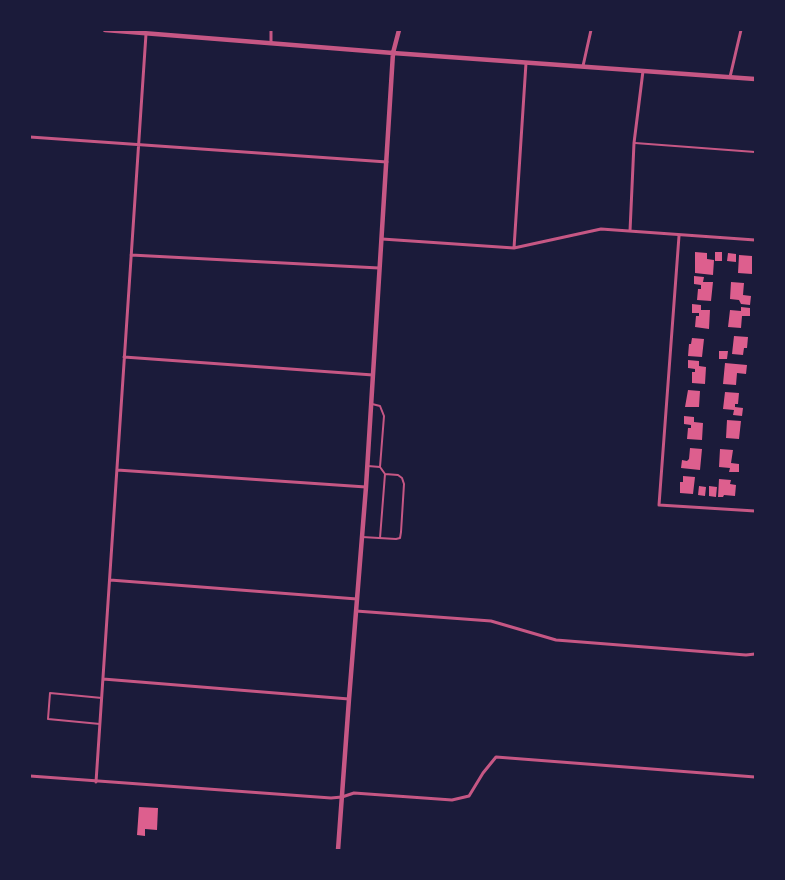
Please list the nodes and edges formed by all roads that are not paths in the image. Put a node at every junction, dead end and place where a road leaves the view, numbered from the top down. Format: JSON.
{"nodes":[{"id":1,"x":105,"y":30,"type":"edge"},
{"id":2,"x":271,"y":30,"type":"edge"},
{"id":3,"x":399,"y":30,"type":"edge"},
{"id":4,"x":591,"y":30,"type":"edge"},
{"id":5,"x":741,"y":30,"type":"edge"},
{"id":6,"x":146,"y":33,"type":"junction"},
{"id":7,"x":270,"y":43,"type":"junction"},
{"id":8,"x":394,"y":53,"type":"junction"},
{"id":9,"x":526,"y":62,"type":"junction"},
{"id":10,"x":583,"y":66,"type":"junction"},
{"id":11,"x":643,"y":70,"type":"junction"},
{"id":12,"x":730,"y":78,"type":"junction"},
{"id":13,"x":755,"y":79,"type":"edge"},
{"id":14,"x":30,"y":137,"type":"edge"},
{"id":15,"x":634,"y":143,"type":"junction"},
{"id":16,"x":138,"y":144,"type":"junction"},
{"id":17,"x":755,"y":152,"type":"edge"},
{"id":18,"x":388,"y":162,"type":"junction"},
{"id":19,"x":630,"y":232,"type":"junction"},
{"id":20,"x":679,"y":236,"type":"junction"},
{"id":21,"x":381,"y":239,"type":"junction"},
{"id":22,"x":755,"y":240,"type":"edge"},
{"id":23,"x":514,"y":248,"type":"junction"},
{"id":24,"x":131,"y":255,"type":"junction"},
{"id":25,"x":379,"y":268,"type":"junction"},
{"id":26,"x":124,"y":357,"type":"junction"},
{"id":27,"x":374,"y":375,"type":"junction"},
{"id":28,"x":372,"y":404,"type":"junction"},
{"id":29,"x":368,"y":466,"type":"junction"},
{"id":30,"x":380,"y":467,"type":"junction"},
{"id":31,"x":117,"y":470,"type":"junction"},
{"id":32,"x":385,"y":474,"type":"junction"},
{"id":33,"x":366,"y":488,"type":"junction"},
{"id":34,"x":755,"y":511,"type":"edge"},
{"id":35,"x":362,"y":537,"type":"junction"},
{"id":36,"x":380,"y":538,"type":"junction"},
{"id":37,"x":110,"y":580,"type":"junction"},
{"id":38,"x":358,"y":599,"type":"junction"},
{"id":39,"x":356,"y":611,"type":"junction"},
{"id":40,"x":755,"y":654,"type":"edge"},
{"id":41,"x":102,"y":679,"type":"junction"},
{"id":42,"x":102,"y":698,"type":"junction"},
{"id":43,"x":349,"y":699,"type":"junction"},
{"id":44,"x":100,"y":724,"type":"junction"},
{"id":45,"x":30,"y":776,"type":"edge"},
{"id":46,"x":755,"y":776,"type":"edge"},
{"id":47,"x":96,"y":782,"type":"junction"},
{"id":48,"x":342,"y":797,"type":"junction"},
{"id":49,"x":338,"y":850,"type":"edge"}],
"edges":[{"from":1,"to":6,"type":"street"},
{"from":2,"to":7,"type":"street"},
{"from":3,"to":8,"type":"street"},
{"from":4,"to":10,"type":"street"},
{"from":5,"to":12,"type":"street"},
{"from":6,"to":7,"type":"street"},
{"from":6,"to":16,"type":"street"},
{"from":7,"to":8,"type":"street"},
{"from":8,"to":9,"type":"street"},
{"from":8,"to":18,"type":"street"},
{"from":9,"to":10,"type":"street"},
{"from":9,"to":23,"type":"street"},
{"from":10,"to":11,"type":"street"},
{"from":11,"to":12,"type":"street"},
{"from":11,"to":15,"type":"street"},
{"from":12,"to":13,"type":"street"},
{"from":14,"to":16,"type":"street"},
{"from":15,"to":17,"type":"lane"},
{"from":15,"to":19,"type":"street"},
{"from":16,"to":18,"type":"street"},
{"from":16,"to":24,"type":"street"},
{"from":18,"to":21,"type":"street"},
{"from":19,"to":20,"type":"street"},
{"from":19,"to":23,"type":"street"},
{"from":20,"to":22,"type":"street"},
{"from":20,"to":34,"type":"street"},
{"from":21,"to":23,"type":"street"},
{"from":21,"to":25,"type":"street"},
{"from":24,"to":25,"type":"street"},
{"from":24,"to":26,"type":"street"},
{"from":25,"to":27,"type":"street"},
{"from":26,"to":27,"type":"street"},
{"from":26,"to":31,"type":"street"},
{"from":27,"to":28,"type":"street"},
{"from":28,"to":29,"type":"street"},
{"from":28,"to":30,"type":"lane"},
{"from":29,"to":30,"type":"lane"},
{"from":29,"to":33,"type":"street"},
{"from":30,"to":32,"type":"lane"},
{"from":31,"to":33,"type":"street"},
{"from":31,"to":37,"type":"street"},
{"from":32,"to":36,"type":"lane"},
{"from":32,"to":36,"type":"lane"},
{"from":33,"to":35,"type":"street"},
{"from":35,"to":36,"type":"lane"},
{"from":35,"to":38,"type":"street"},
{"from":37,"to":38,"type":"street"},
{"from":37,"to":41,"type":"street"},
{"from":38,"to":39,"type":"street"},
{"from":39,"to":40,"type":"street"},
{"from":39,"to":43,"type":"street"},
{"from":41,"to":42,"type":"street"},
{"from":41,"to":43,"type":"street"},
{"from":42,"to":44,"type":"street"},
{"from":42,"to":44,"type":"lane"},
{"from":43,"to":48,"type":"street"},
{"from":44,"to":47,"type":"street"},
{"from":45,"to":47,"type":"street"},
{"from":46,"to":48,"type":"street"},
{"from":47,"to":48,"type":"street"},
{"from":48,"to":49,"type":"street"}]}
